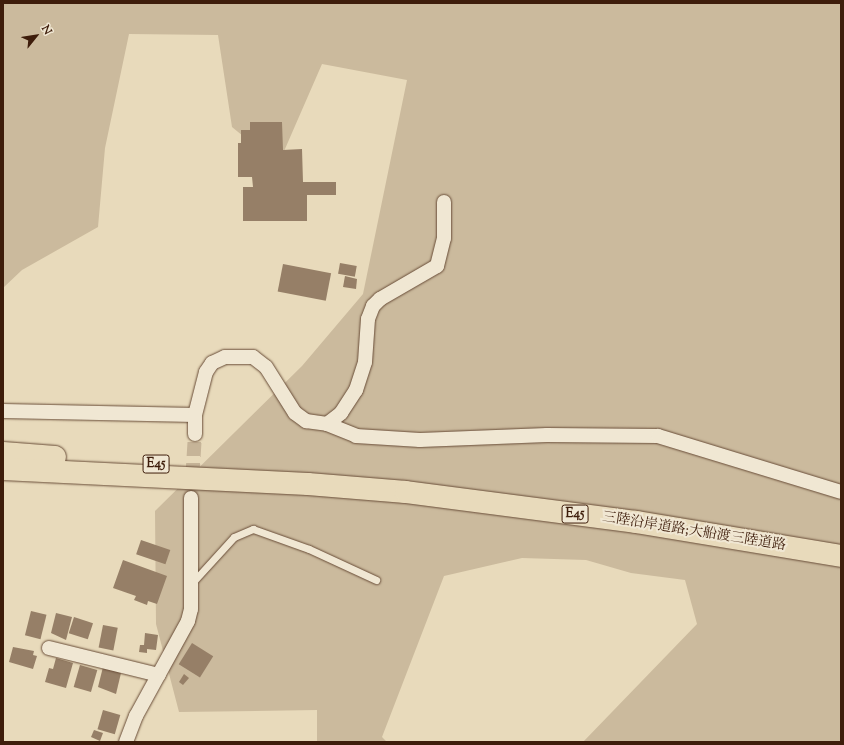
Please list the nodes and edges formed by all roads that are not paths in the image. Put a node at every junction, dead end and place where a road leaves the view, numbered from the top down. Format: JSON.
{"nodes":[{"id":1,"x":444,"y":202,"type":"dead end"},
{"id":2,"x":3,"y":411,"type":"edge"},
{"id":3,"x":195,"y":416,"type":"junction"},
{"id":4,"x":327,"y":424,"type":"junction"},
{"id":5,"x":195,"y":434,"type":"tunnel mouth"},
{"id":6,"x":3,"y":453,"type":"edge"},
{"id":7,"x":3,"y":469,"type":"edge"},
{"id":8,"x":308,"y":484,"type":"junction"},
{"id":9,"x":841,"y":492,"type":"edge"},
{"id":10,"x":191,"y":498,"type":"tunnel mouth"},
{"id":11,"x":841,"y":556,"type":"edge"},
{"id":12,"x":376,"y":580,"type":"dead end"},
{"id":13,"x":191,"y":585,"type":"junction"},
{"id":14,"x":49,"y":648,"type":"dead end"},
{"id":15,"x":159,"y":675,"type":"junction"},
{"id":16,"x":126,"y":742,"type":"edge"}],
"edges":[{"from":1,"to":4,"type":"street"},
{"from":2,"to":3,"type":"street"},
{"from":3,"to":4,"type":"street"},
{"from":3,"to":5,"type":"street"},
{"from":4,"to":9,"type":"street"},
{"from":6,"to":8,"type":"highway","name":"三陸沿岸道路;大船渡三陸道路","number":"E45"},
{"from":7,"to":8,"type":"highway","name":"三陸沿岸道路;大船渡三陸道路","number":"E45"},
{"from":8,"to":11,"type":"highway","name":"三陸沿岸道路;大船渡三陸道路","number":"E45"},
{"from":10,"to":13,"type":"street"},
{"from":12,"to":13,"type":"lane"},
{"from":13,"to":15,"type":"street"},
{"from":14,"to":15,"type":"street"},
{"from":15,"to":16,"type":"street"}]}
